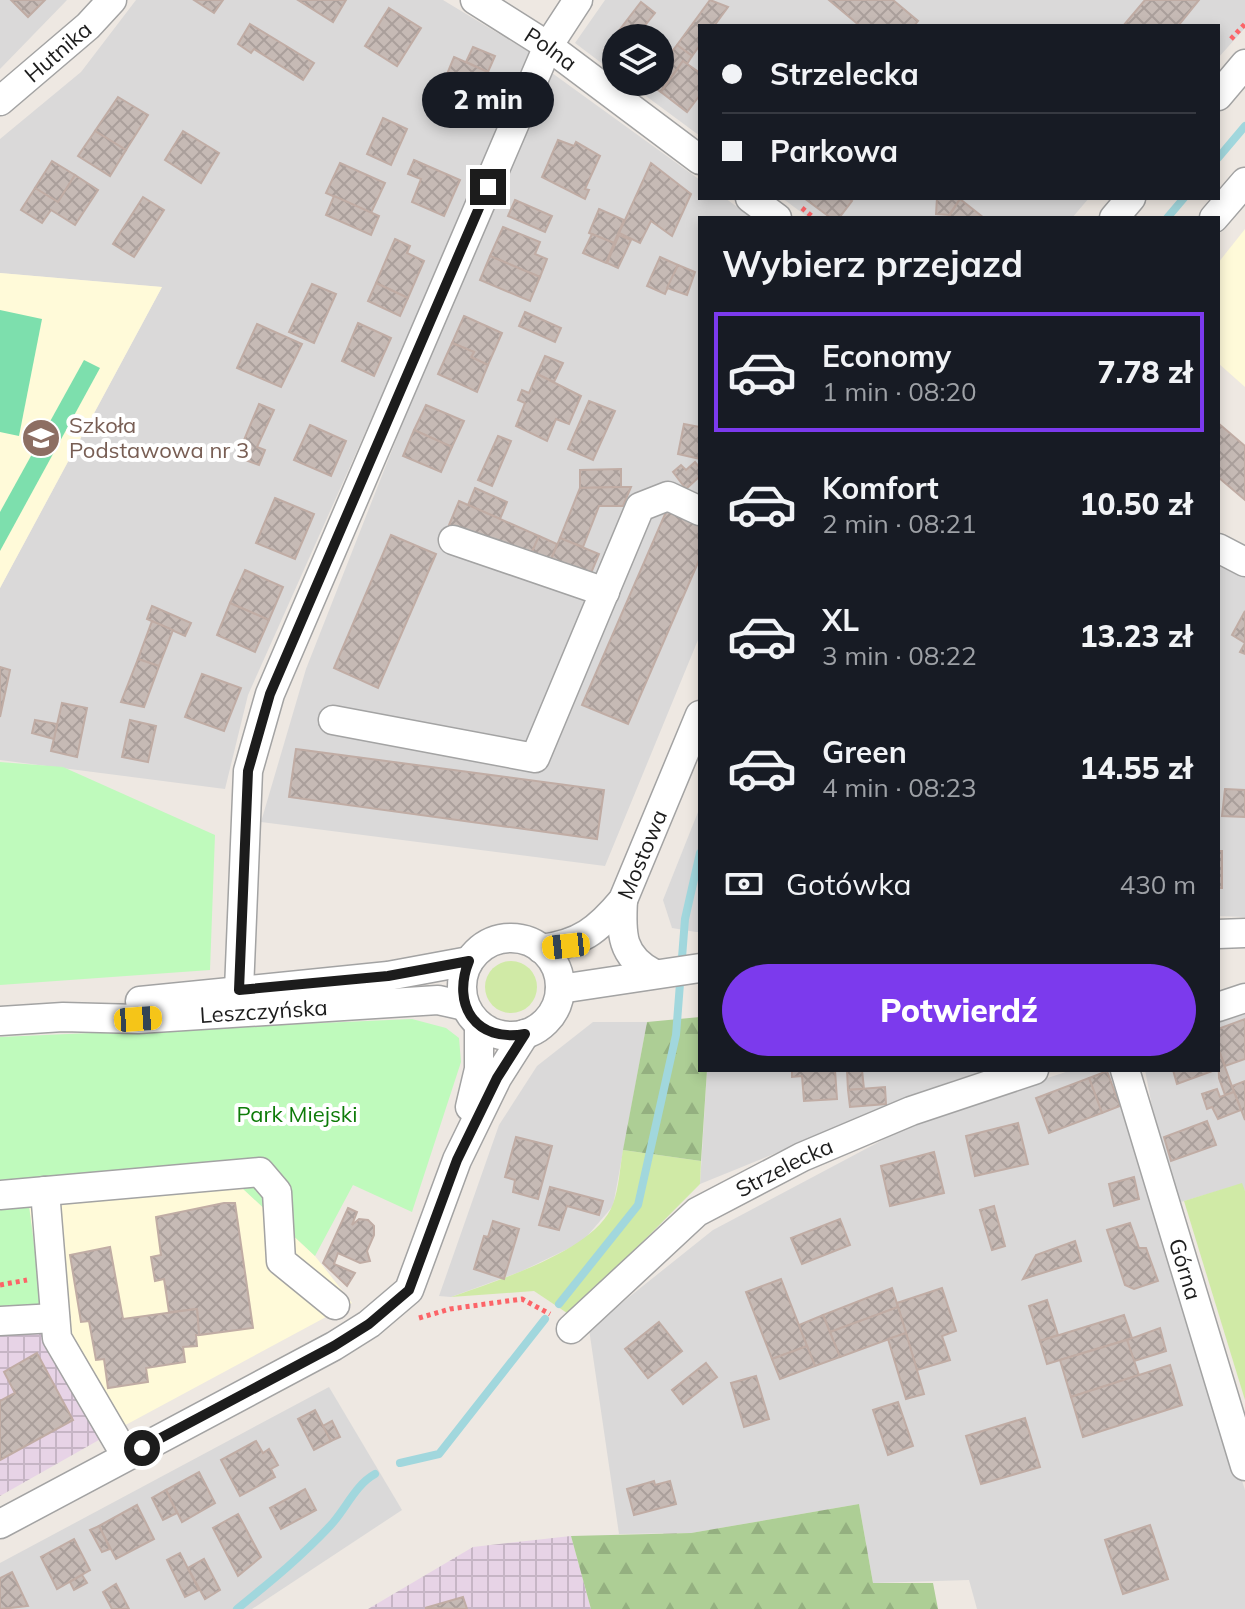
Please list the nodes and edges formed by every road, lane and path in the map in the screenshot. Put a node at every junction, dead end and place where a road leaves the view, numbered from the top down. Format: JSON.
{"nodes":[{"id":1,"x":112,"y":0,"type":"edge"},
{"id":2,"x":475,"y":0,"type":"edge"},
{"id":3,"x":578,"y":0,"type":"edge"},
{"id":4,"x":548,"y":46,"type":"junction"},
{"id":5,"x":1245,"y":64,"type":"edge"},
{"id":6,"x":1220,"y":94,"type":"edge"},
{"id":7,"x":0,"y":101,"type":"edge"},
{"id":8,"x":698,"y":158,"type":"edge"},
{"id":9,"x":1245,"y":182,"type":"edge"},
{"id":10,"x":753,"y":200,"type":"edge"},
{"id":11,"x":1129,"y":200,"type":"edge"},
{"id":12,"x":774,"y":216,"type":"edge"},
{"id":13,"x":1116,"y":216,"type":"edge"},
{"id":14,"x":1216,"y":216,"type":"edge"},
{"id":15,"x":698,"y":510,"type":"edge"},
{"id":16,"x":453,"y":540,"type":"dead end"},
{"id":17,"x":1220,"y":549,"type":"edge"},
{"id":18,"x":1245,"y":562,"type":"edge"},
{"id":19,"x":605,"y":592,"type":"junction"},
{"id":20,"x":333,"y":720,"type":"dead end"},
{"id":21,"x":698,"y":720,"type":"edge"},
{"id":22,"x":623,"y":900,"type":"junction"},
{"id":23,"x":1245,"y":933,"type":"edge"},
{"id":24,"x":1220,"y":934,"type":"edge"},
{"id":25,"x":541,"y":949,"type":"junction"},
{"id":26,"x":469,"y":961,"type":"junction"},
{"id":27,"x":698,"y":968,"type":"edge"},
{"id":28,"x":653,"y":973,"type":"junction"},
{"id":29,"x":560,"y":989,"type":"junction"},
{"id":30,"x":239,"y":990,"type":"junction"},
{"id":31,"x":1245,"y":998,"type":"edge"},
{"id":32,"x":1220,"y":1006,"type":"edge"},
{"id":33,"x":472,"y":1016,"type":"junction"},
{"id":34,"x":63,"y":1017,"type":"junction"},
{"id":35,"x":0,"y":1021,"type":"edge"},
{"id":36,"x":525,"y":1034,"type":"junction"},
{"id":37,"x":1028,"y":1072,"type":"edge"},
{"id":38,"x":1126,"y":1072,"type":"edge"},
{"id":39,"x":457,"y":1160,"type":"junction"},
{"id":40,"x":45,"y":1191,"type":"junction"},
{"id":41,"x":0,"y":1195,"type":"edge"},
{"id":42,"x":335,"y":1305,"type":"dead end"},
{"id":43,"x":55,"y":1318,"type":"junction"},
{"id":44,"x":0,"y":1321,"type":"edge"},
{"id":45,"x":571,"y":1329,"type":"dead end"},
{"id":46,"x":126,"y":1456,"type":"junction"},
{"id":47,"x":1245,"y":1466,"type":"edge"},
{"id":48,"x":0,"y":1524,"type":"edge"}],
"edges":[{"from":1,"to":7,"type":"street","name":"Hutnika"},
{"from":2,"to":4,"type":"street","name":"Polna"},
{"from":3,"to":4,"type":"street"},
{"from":4,"to":8,"type":"street","name":"Polna"},
{"from":4,"to":30,"type":"street"},
{"from":5,"to":6,"type":"street"},
{"from":9,"to":14,"type":"street"},
{"from":10,"to":12,"type":"street"},
{"from":11,"to":13,"type":"street"},
{"from":15,"to":19,"type":"street"},
{"from":16,"to":19,"type":"street"},
{"from":17,"to":18,"type":"street"},
{"from":19,"to":20,"type":"street"},
{"from":21,"to":22,"type":"street","name":"Mostowa"},
{"from":22,"to":25,"type":"street","name":"Mostowa"},
{"from":22,"to":28,"type":"street"},
{"from":23,"to":24,"type":"street"},
{"from":25,"to":26,"type":"street"},
{"from":25,"to":29,"type":"street"},
{"from":26,"to":30,"type":"street","name":"Leszczyńska"},
{"from":26,"to":33,"type":"street"},
{"from":27,"to":28,"type":"street"},
{"from":28,"to":29,"type":"street"},
{"from":29,"to":36,"type":"street"},
{"from":30,"to":34,"type":"street","name":"Leszczyńska"},
{"from":31,"to":32,"type":"street"},
{"from":33,"to":34,"type":"street","name":"Leszczyńska"},
{"from":33,"to":36,"type":"street"},
{"from":33,"to":39,"type":"street"},
{"from":34,"to":35,"type":"street","name":"Leszczyńska"},
{"from":36,"to":39,"type":"street"},
{"from":37,"to":45,"type":"street","name":"Strzelecka"},
{"from":38,"to":47,"type":"street","name":"Górna"},
{"from":39,"to":46,"type":"street"},
{"from":40,"to":41,"type":"street"},
{"from":40,"to":42,"type":"street"},
{"from":40,"to":43,"type":"street"},
{"from":43,"to":44,"type":"street"},
{"from":43,"to":46,"type":"street"},
{"from":46,"to":48,"type":"street"}]}
